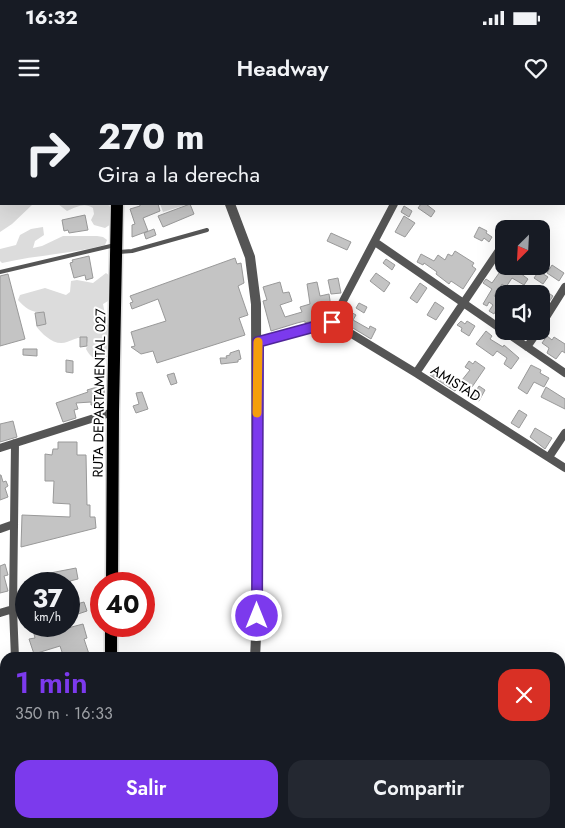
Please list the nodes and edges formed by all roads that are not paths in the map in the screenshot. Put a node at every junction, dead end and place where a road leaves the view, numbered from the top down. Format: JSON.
{"nodes":[{"id":1,"x":117,"y":205,"type":"edge"},
{"id":2,"x":230,"y":205,"type":"edge"},
{"id":3,"x":394,"y":205,"type":"edge"},
{"id":4,"x":207,"y":230,"type":"dead end"},
{"id":5,"x":375,"y":242,"type":"junction"},
{"id":6,"x":116,"y":248,"type":"junction"},
{"id":7,"x":495,"y":256,"type":"edge"},
{"id":8,"x":0,"y":272,"type":"edge"},
{"id":9,"x":565,"y":288,"type":"edge"},
{"id":10,"x":463,"y":302,"type":"junction"},
{"id":11,"x":550,"y":311,"type":"edge"},
{"id":12,"x":332,"y":322,"type":"junction"},
{"id":13,"x":495,"y":325,"type":"edge"},
{"id":14,"x":517,"y":340,"type":"edge"},
{"id":15,"x":532,"y":340,"type":"edge"},
{"id":16,"x":258,"y":342,"type":"junction"},
{"id":17,"x":527,"y":347,"type":"junction"},
{"id":18,"x":416,"y":373,"type":"junction"},
{"id":19,"x":565,"y":373,"type":"edge"},
{"id":20,"x":113,"y":412,"type":"junction"},
{"id":21,"x":565,"y":432,"type":"edge"},
{"id":22,"x":15,"y":443,"type":"junction"},
{"id":23,"x":0,"y":448,"type":"edge"},
{"id":24,"x":549,"y":457,"type":"junction"},
{"id":25,"x":565,"y":468,"type":"edge"},
{"id":26,"x":14,"y":524,"type":"junction"},
{"id":27,"x":0,"y":529,"type":"edge"},
{"id":28,"x":112,"y":572,"type":"edge"},
{"id":29,"x":13,"y":609,"type":"junction"},
{"id":30,"x":0,"y":613,"type":"edge"},
{"id":31,"x":111,"y":637,"type":"edge"},
{"id":32,"x":15,"y":652,"type":"edge"},
{"id":33,"x":111,"y":652,"type":"edge"},
{"id":34,"x":255,"y":652,"type":"edge"}],
"edges":[{"from":1,"to":6,"type":"main road","name":"RUTA DEPARTAMENTAL 027"},
{"from":2,"to":16,"type":"street"},
{"from":3,"to":5,"type":"street"},
{"from":4,"to":6,"type":"lane"},
{"from":5,"to":10,"type":"street"},
{"from":5,"to":12,"type":"street"},
{"from":6,"to":8,"type":"lane"},
{"from":6,"to":20,"type":"main road","name":"RUTA DEPARTAMENTAL 027"},
{"from":7,"to":10,"type":"street"},
{"from":9,"to":11,"type":"street"},
{"from":10,"to":13,"type":"street"},
{"from":10,"to":18,"type":"street"},
{"from":12,"to":16,"type":"street"},
{"from":12,"to":18,"type":"street","name":"AMISTAD"},
{"from":14,"to":17,"type":"street"},
{"from":15,"to":17,"type":"street"},
{"from":16,"to":34,"type":"street"},
{"from":17,"to":19,"type":"street"},
{"from":18,"to":24,"type":"street","name":"AMISTAD"},
{"from":20,"to":22,"type":"street"},
{"from":20,"to":28,"type":"main road","name":"RUTA DEPARTAMENTAL 027"},
{"from":21,"to":24,"type":"street"},
{"from":22,"to":23,"type":"street"},
{"from":22,"to":26,"type":"street"},
{"from":24,"to":25,"type":"street","name":"AMISTAD"},
{"from":26,"to":27,"type":"street"},
{"from":26,"to":29,"type":"street"},
{"from":29,"to":30,"type":"street"},
{"from":29,"to":32,"type":"street"},
{"from":31,"to":33,"type":"main road"}]}
